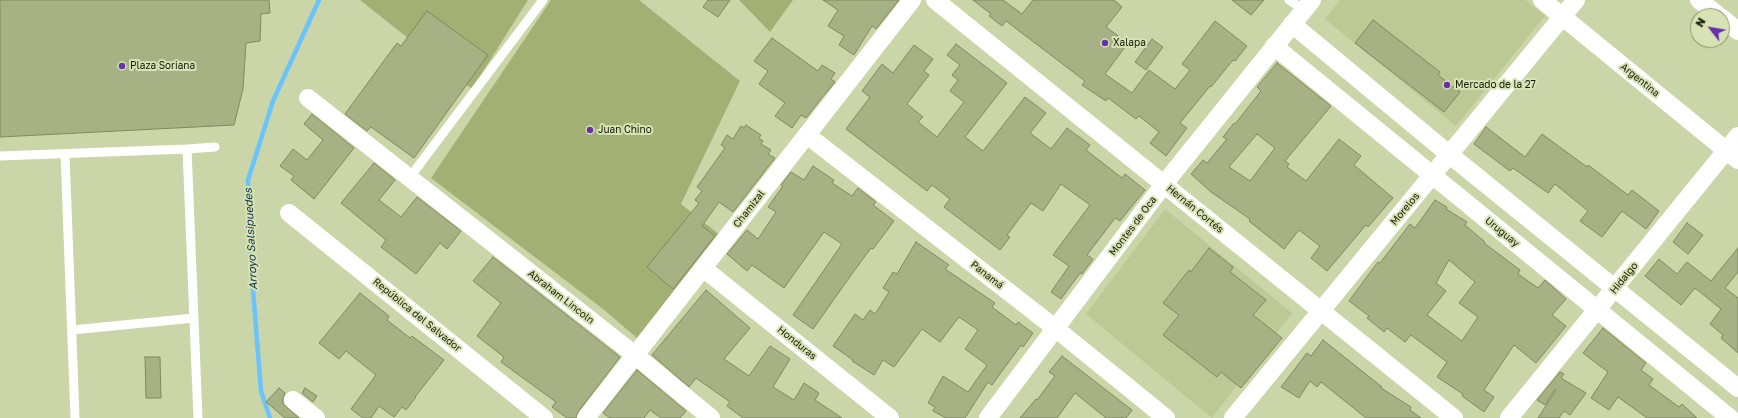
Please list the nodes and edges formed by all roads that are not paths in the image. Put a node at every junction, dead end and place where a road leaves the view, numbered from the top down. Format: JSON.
{"nodes":[{"id":1,"x":543,"y":0,"type":"edge"},
{"id":2,"x":912,"y":0,"type":"edge"},
{"id":3,"x":935,"y":0,"type":"edge"},
{"id":4,"x":1542,"y":0,"type":"edge"},
{"id":5,"x":1576,"y":0,"type":"edge"},
{"id":6,"x":1699,"y":0,"type":"edge"},
{"id":7,"x":1302,"y":3,"type":"edge"},
{"id":8,"x":1709,"y":8,"type":"edge"},
{"id":9,"x":1563,"y":17,"type":"junction"},
{"id":10,"x":1292,"y":24,"type":"junction"},
{"id":11,"x":1730,"y":24,"type":"edge"},
{"id":12,"x":1738,"y":31,"type":"edge"},
{"id":13,"x":1274,"y":46,"type":"junction"},
{"id":14,"x":308,"y":98,"type":"dead end"},
{"id":15,"x":807,"y":135,"type":"junction"},
{"id":16,"x":1738,"y":136,"type":"edge"},
{"id":17,"x":215,"y":147,"type":"dead end"},
{"id":18,"x":187,"y":149,"type":"junction"},
{"id":19,"x":65,"y":154,"type":"junction"},
{"id":20,"x":1450,"y":155,"type":"junction"},
{"id":21,"x":0,"y":156,"type":"edge"},
{"id":22,"x":1732,"y":156,"type":"edge"},
{"id":23,"x":1433,"y":175,"type":"junction"},
{"id":24,"x":410,"y":177,"type":"junction"},
{"id":25,"x":1164,"y":184,"type":"junction"},
{"id":26,"x":289,"y":213,"type":"dead end"},
{"id":27,"x":703,"y":268,"type":"junction"},
{"id":28,"x":1615,"y":289,"type":"junction"},
{"id":29,"x":1320,"y":310,"type":"junction"},
{"id":30,"x":1598,"y":310,"type":"junction"},
{"id":31,"x":194,"y":318,"type":"junction"},
{"id":32,"x":1055,"y":328,"type":"junction"},
{"id":33,"x":72,"y":330,"type":"junction"},
{"id":34,"x":635,"y":355,"type":"junction"},
{"id":35,"x":1738,"y":388,"type":"edge"},
{"id":36,"x":293,"y":400,"type":"dead end"},
{"id":37,"x":75,"y":418,"type":"edge"},
{"id":38,"x":198,"y":418,"type":"edge"},
{"id":39,"x":316,"y":418,"type":"edge"},
{"id":40,"x":544,"y":418,"type":"edge"},
{"id":41,"x":586,"y":418,"type":"edge"},
{"id":42,"x":711,"y":418,"type":"edge"},
{"id":43,"x":890,"y":418,"type":"edge"},
{"id":44,"x":988,"y":418,"type":"edge"},
{"id":45,"x":1166,"y":418,"type":"edge"},
{"id":46,"x":1233,"y":418,"type":"edge"},
{"id":47,"x":1454,"y":418,"type":"edge"},
{"id":48,"x":1509,"y":418,"type":"edge"},
{"id":49,"x":1730,"y":418,"type":"edge"}],
"edges":[{"from":1,"to":24,"type":"lane"},
{"from":2,"to":15,"type":"street","name":"Chamizal"},
{"from":3,"to":25,"type":"street","name":"Hernán Cortés"},
{"from":4,"to":9,"type":"street","name":"Argentina"},
{"from":5,"to":9,"type":"street","name":"Morelos"},
{"from":6,"to":8,"type":"street"},
{"from":7,"to":10,"type":"street","name":"Montes de Oca"},
{"from":9,"to":20,"type":"street","name":"Morelos"},
{"from":9,"to":22,"type":"street","name":"Argentina"},
{"from":10,"to":13,"type":"street","name":"Montes de Oca"},
{"from":10,"to":20,"type":"street"},
{"from":11,"to":12,"type":"street"},
{"from":13,"to":23,"type":"street","name":"Uruguay"},
{"from":13,"to":25,"type":"street","name":"Montes de Oca"},
{"from":14,"to":24,"type":"street","name":"Abraham Lincoln"},
{"from":15,"to":27,"type":"street","name":"Chamizal"},
{"from":15,"to":32,"type":"street","name":"Panamá"},
{"from":16,"to":22,"type":"street","name":"Hidalgo"},
{"from":17,"to":18,"type":"lane"},
{"from":18,"to":19,"type":"lane"},
{"from":18,"to":31,"type":"lane"},
{"from":19,"to":21,"type":"lane"},
{"from":19,"to":33,"type":"lane"},
{"from":20,"to":23,"type":"street","name":"Morelos"},
{"from":20,"to":28,"type":"street"},
{"from":22,"to":28,"type":"street","name":"Hidalgo"},
{"from":23,"to":29,"type":"street","name":"Morelos"},
{"from":23,"to":30,"type":"street","name":"Uruguay"},
{"from":24,"to":34,"type":"street","name":"Abraham Lincoln"},
{"from":25,"to":29,"type":"street","name":"Hernán Cortés"},
{"from":25,"to":32,"type":"street","name":"Montes de Oca"},
{"from":26,"to":40,"type":"street","name":"República del Salvador"},
{"from":27,"to":34,"type":"street","name":"Chamizal"},
{"from":27,"to":43,"type":"street","name":"Honduras"},
{"from":28,"to":30,"type":"street","name":"Hidalgo"},
{"from":28,"to":35,"type":"street"},
{"from":29,"to":46,"type":"street","name":"Morelos"},
{"from":29,"to":47,"type":"street","name":"Hernán Cortés"},
{"from":30,"to":48,"type":"street","name":"Hidalgo"},
{"from":30,"to":49,"type":"street","name":"Uruguay"},
{"from":31,"to":33,"type":"lane"},
{"from":31,"to":38,"type":"lane"},
{"from":32,"to":44,"type":"street","name":"Montes de Oca"},
{"from":32,"to":45,"type":"street","name":"Panamá"},
{"from":33,"to":37,"type":"lane"},
{"from":34,"to":41,"type":"street","name":"Chamizal"},
{"from":34,"to":42,"type":"street","name":"Abraham Lincoln"},
{"from":36,"to":39,"type":"street"}]}
